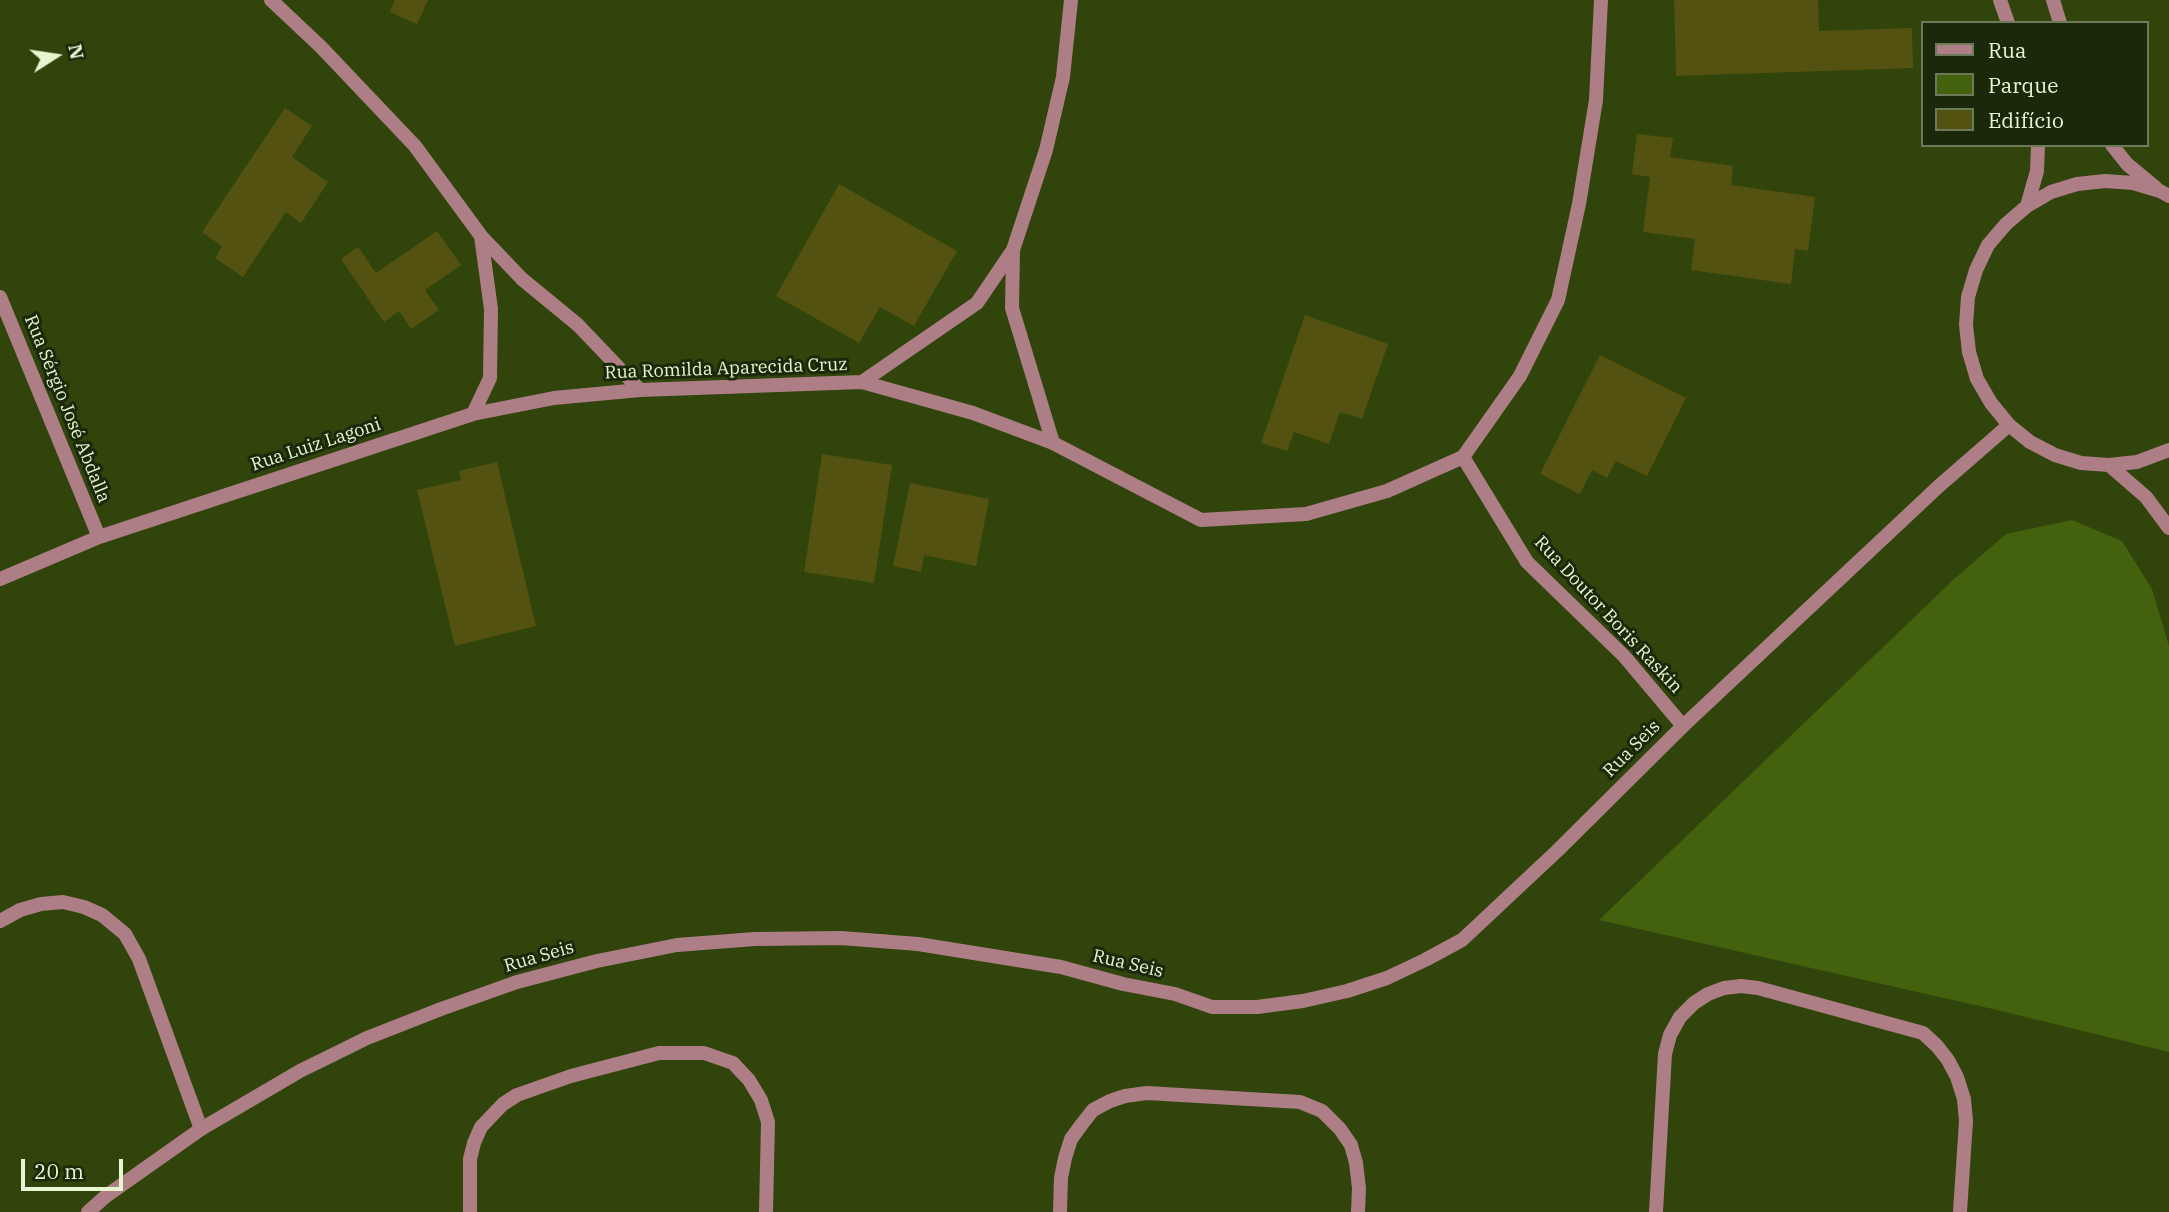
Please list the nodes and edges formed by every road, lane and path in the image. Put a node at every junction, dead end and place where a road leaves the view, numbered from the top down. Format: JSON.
{"nodes":[{"id":1,"x":271,"y":0,"type":"edge"},
{"id":2,"x":1071,"y":0,"type":"edge"},
{"id":3,"x":1601,"y":0,"type":"edge"},
{"id":4,"x":2000,"y":0,"type":"edge"},
{"id":5,"x":2053,"y":0,"type":"edge"},
{"id":6,"x":2007,"y":21,"type":"edge"},
{"id":7,"x":2059,"y":21,"type":"edge"},
{"id":8,"x":2038,"y":147,"type":"edge"},
{"id":9,"x":2114,"y":147,"type":"edge"},
{"id":10,"x":2164,"y":194,"type":"edge"},
{"id":11,"x":2027,"y":206,"type":"junction"},
{"id":12,"x":481,"y":236,"type":"junction"},
{"id":13,"x":1013,"y":250,"type":"junction"},
{"id":14,"x":0,"y":297,"type":"edge"},
{"id":15,"x":862,"y":382,"type":"junction"},
{"id":16,"x":639,"y":390,"type":"junction"},
{"id":17,"x":473,"y":414,"type":"junction"},
{"id":18,"x":2009,"y":425,"type":"junction"},
{"id":19,"x":1053,"y":443,"type":"junction"},
{"id":20,"x":2169,"y":450,"type":"edge"},
{"id":21,"x":1463,"y":457,"type":"junction"},
{"id":22,"x":2109,"y":465,"type":"junction"},
{"id":23,"x":2169,"y":528,"type":"edge"},
{"id":24,"x":99,"y":537,"type":"junction"},
{"id":25,"x":0,"y":579,"type":"edge"},
{"id":26,"x":1682,"y":726,"type":"junction"},
{"id":27,"x":0,"y":921,"type":"edge"},
{"id":28,"x":201,"y":1129,"type":"junction"},
{"id":29,"x":88,"y":1212,"type":"edge"},
{"id":30,"x":470,"y":1212,"type":"edge"},
{"id":31,"x":766,"y":1212,"type":"edge"},
{"id":32,"x":1060,"y":1212,"type":"edge"},
{"id":33,"x":1358,"y":1212,"type":"edge"},
{"id":34,"x":1656,"y":1212,"type":"edge"},
{"id":35,"x":1960,"y":1212,"type":"edge"}],
"edges":[{"from":1,"to":12,"type":"street"},
{"from":2,"to":13,"type":"street"},
{"from":3,"to":21,"type":"street"},
{"from":4,"to":6,"type":"street"},
{"from":5,"to":7,"type":"street"},
{"from":8,"to":11,"type":"street"},
{"from":9,"to":10,"type":"street"},
{"from":10,"to":11,"type":"street"},
{"from":11,"to":18,"type":"street"},
{"from":12,"to":16,"type":"street"},
{"from":12,"to":17,"type":"street"},
{"from":13,"to":15,"type":"street"},
{"from":13,"to":19,"type":"street"},
{"from":14,"to":24,"type":"street","name":"Rua Sérgio José Abdalla"},
{"from":15,"to":16,"type":"street","name":"Rua Romilda Aparecida Cruz"},
{"from":15,"to":19,"type":"street","name":"Rua Romilda Aparecida Cruz"},
{"from":16,"to":17,"type":"street","name":"Rua Romilda Aparecida Cruz"},
{"from":17,"to":24,"type":"street","name":"Rua Luiz Lagoni"},
{"from":18,"to":22,"type":"street"},
{"from":18,"to":26,"type":"street","name":"Rua Seis"},
{"from":19,"to":21,"type":"street","name":"Rua Romilda Aparecida Cruz"},
{"from":20,"to":22,"type":"street"},
{"from":21,"to":26,"type":"street","name":"Rua Doutor Boris Raskin"},
{"from":22,"to":23,"type":"street"},
{"from":24,"to":25,"type":"street","name":"Rua Luiz Lagoni"},
{"from":26,"to":28,"type":"street","name":"Rua Seis"},
{"from":27,"to":28,"type":"street"},
{"from":28,"to":29,"type":"street","name":"Rua Seis"},
{"from":30,"to":31,"type":"street"},
{"from":32,"to":33,"type":"street"},
{"from":34,"to":35,"type":"street"}]}
